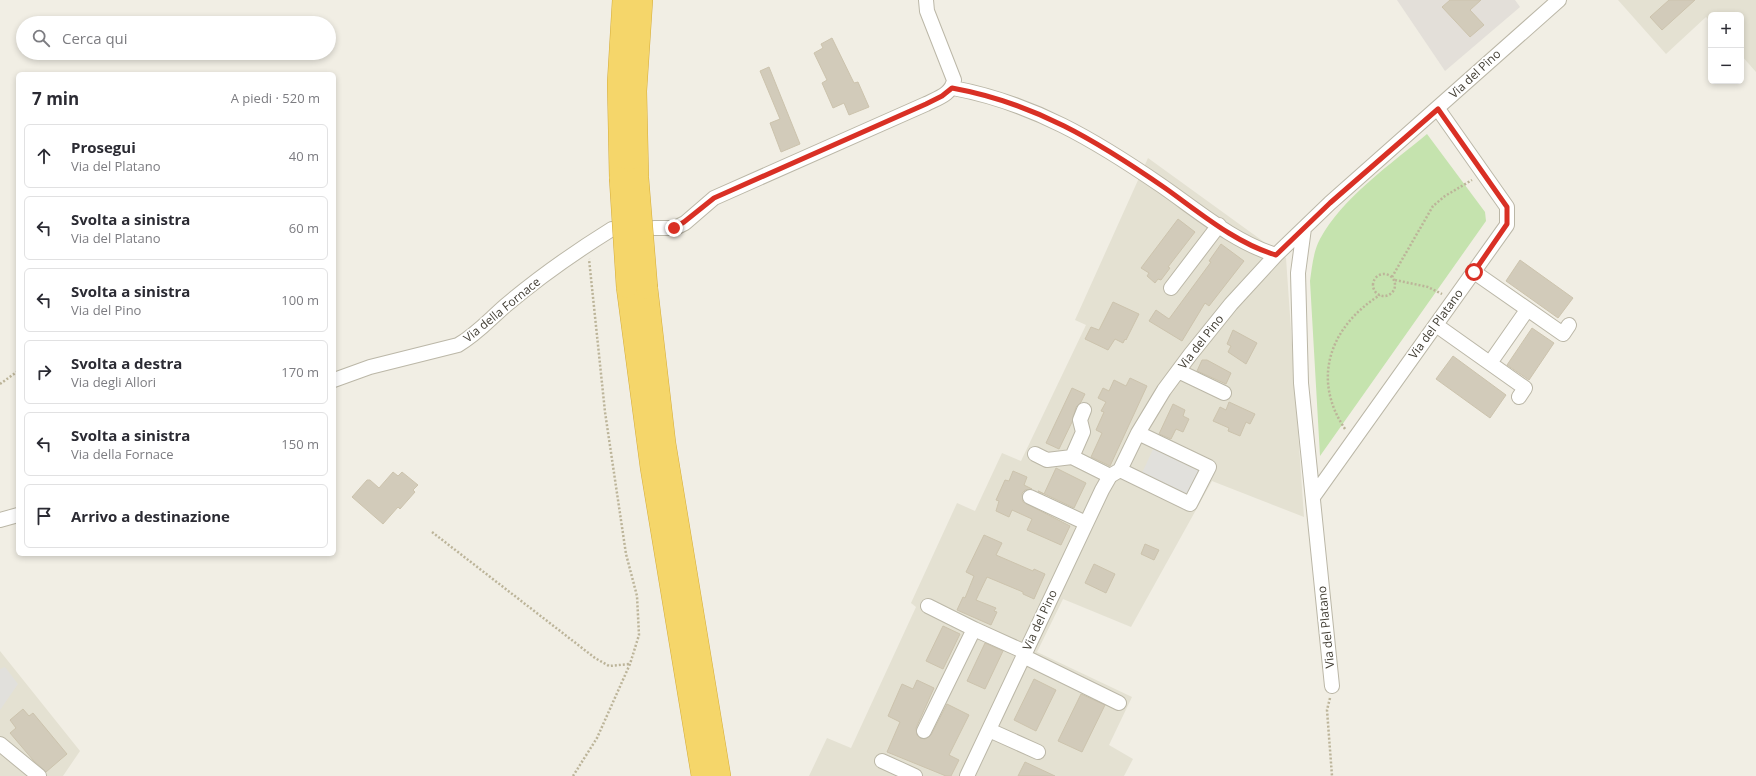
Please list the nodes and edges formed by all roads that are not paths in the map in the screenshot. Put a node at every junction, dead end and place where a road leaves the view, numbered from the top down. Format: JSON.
{"nodes":[{"id":1,"x":623,"y":0,"type":"edge"},
{"id":2,"x":642,"y":0,"type":"edge"},
{"id":3,"x":926,"y":0,"type":"edge"},
{"id":4,"x":1558,"y":0,"type":"edge"},
{"id":5,"x":952,"y":88,"type":"junction"},
{"id":6,"x":1438,"y":109,"type":"junction"},
{"id":7,"x":629,"y":178,"type":"junction"},
{"id":8,"x":1219,"y":226,"type":"junction"},
{"id":9,"x":654,"y":228,"type":"dead end"},
{"id":10,"x":1304,"y":228,"type":"junction"},
{"id":11,"x":612,"y":229,"type":"dead end"},
{"id":12,"x":1276,"y":255,"type":"junction"},
{"id":13,"x":1474,"y":272,"type":"junction"},
{"id":14,"x":637,"y":288,"type":"junction"},
{"id":15,"x":1171,"y":288,"type":"dead end"},
{"id":16,"x":1527,"y":310,"type":"junction"},
{"id":17,"x":1436,"y":325,"type":"junction"},
{"id":18,"x":1569,"y":325,"type":"dead end"},
{"id":19,"x":1490,"y":363,"type":"junction"},
{"id":20,"x":1178,"y":371,"type":"junction"},
{"id":21,"x":336,"y":379,"type":"edge"},
{"id":22,"x":1224,"y":393,"type":"dead end"},
{"id":23,"x":1519,"y":397,"type":"dead end"},
{"id":24,"x":1084,"y":410,"type":"dead end"},
{"id":25,"x":1138,"y":433,"type":"junction"},
{"id":26,"x":1035,"y":454,"type":"dead end"},
{"id":27,"x":1072,"y":457,"type":"junction"},
{"id":28,"x":1115,"y":473,"type":"junction"},
{"id":29,"x":1030,"y":497,"type":"dead end"},
{"id":30,"x":1313,"y":497,"type":"junction"},
{"id":31,"x":16,"y":516,"type":"edge"},
{"id":32,"x":0,"y":520,"type":"edge"},
{"id":33,"x":1086,"y":523,"type":"junction"},
{"id":34,"x":928,"y":606,"type":"dead end"},
{"id":35,"x":974,"y":629,"type":"junction"},
{"id":36,"x":1024,"y":654,"type":"junction"},
{"id":37,"x":1332,"y":686,"type":"road end"},
{"id":38,"x":1119,"y":703,"type":"dead end"},
{"id":39,"x":989,"y":730,"type":"junction"},
{"id":40,"x":924,"y":731,"type":"dead end"},
{"id":41,"x":0,"y":744,"type":"edge"},
{"id":42,"x":1038,"y":752,"type":"dead end"},
{"id":43,"x":882,"y":761,"type":"dead end"},
{"id":44,"x":39,"y":776,"type":"edge"},
{"id":45,"x":702,"y":776,"type":"edge"},
{"id":46,"x":720,"y":776,"type":"edge"},
{"id":47,"x":915,"y":776,"type":"edge"},
{"id":48,"x":967,"y":776,"type":"edge"}],
"edges":[{"from":1,"to":7,"type":"highway"},
{"from":2,"to":7,"type":"highway"},
{"from":3,"to":5,"type":"street"},
{"from":4,"to":6,"type":"street","name":"Via del Pino"},
{"from":5,"to":8,"type":"street"},
{"from":5,"to":9,"type":"street"},
{"from":6,"to":10,"type":"street","name":"Via del Pino"},
{"from":6,"to":13,"type":"street","name":"Via del Platano"},
{"from":7,"to":14,"type":"highway","bridge":true},
{"from":8,"to":12,"type":"street"},
{"from":8,"to":15,"type":"street"},
{"from":10,"to":12,"type":"street","name":"Via del Pino"},
{"from":10,"to":30,"type":"street","name":"Via del Platano"},
{"from":11,"to":21,"type":"street","name":"Via della Fornace"},
{"from":12,"to":20,"type":"street","name":"Via del Pino"},
{"from":13,"to":16,"type":"street"},
{"from":13,"to":17,"type":"street","name":"Via del Platano"},
{"from":14,"to":45,"type":"highway"},
{"from":14,"to":46,"type":"highway"},
{"from":16,"to":18,"type":"street"},
{"from":16,"to":19,"type":"street"},
{"from":17,"to":19,"type":"street"},
{"from":17,"to":30,"type":"street","name":"Via del Platano"},
{"from":19,"to":23,"type":"street"},
{"from":20,"to":22,"type":"street"},
{"from":20,"to":25,"type":"street","name":"Via del Pino"},
{"from":24,"to":27,"type":"street"},
{"from":25,"to":28,"type":"street","name":"Via del Pino"},
{"from":25,"to":28,"type":"street"},
{"from":26,"to":27,"type":"street"},
{"from":27,"to":28,"type":"street"},
{"from":28,"to":33,"type":"street","name":"Via del Pino"},
{"from":29,"to":33,"type":"street"},
{"from":30,"to":37,"type":"street","name":"Via del Platano"},
{"from":31,"to":32,"type":"street"},
{"from":33,"to":36,"type":"street","name":"Via del Pino"},
{"from":34,"to":35,"type":"street"},
{"from":35,"to":36,"type":"street"},
{"from":35,"to":40,"type":"street"},
{"from":36,"to":38,"type":"street"},
{"from":36,"to":39,"type":"street","name":"Via del Pino"},
{"from":39,"to":42,"type":"street"},
{"from":39,"to":48,"type":"street","name":"Via del Pino"},
{"from":41,"to":44,"type":"street"},
{"from":43,"to":47,"type":"street"}]}
